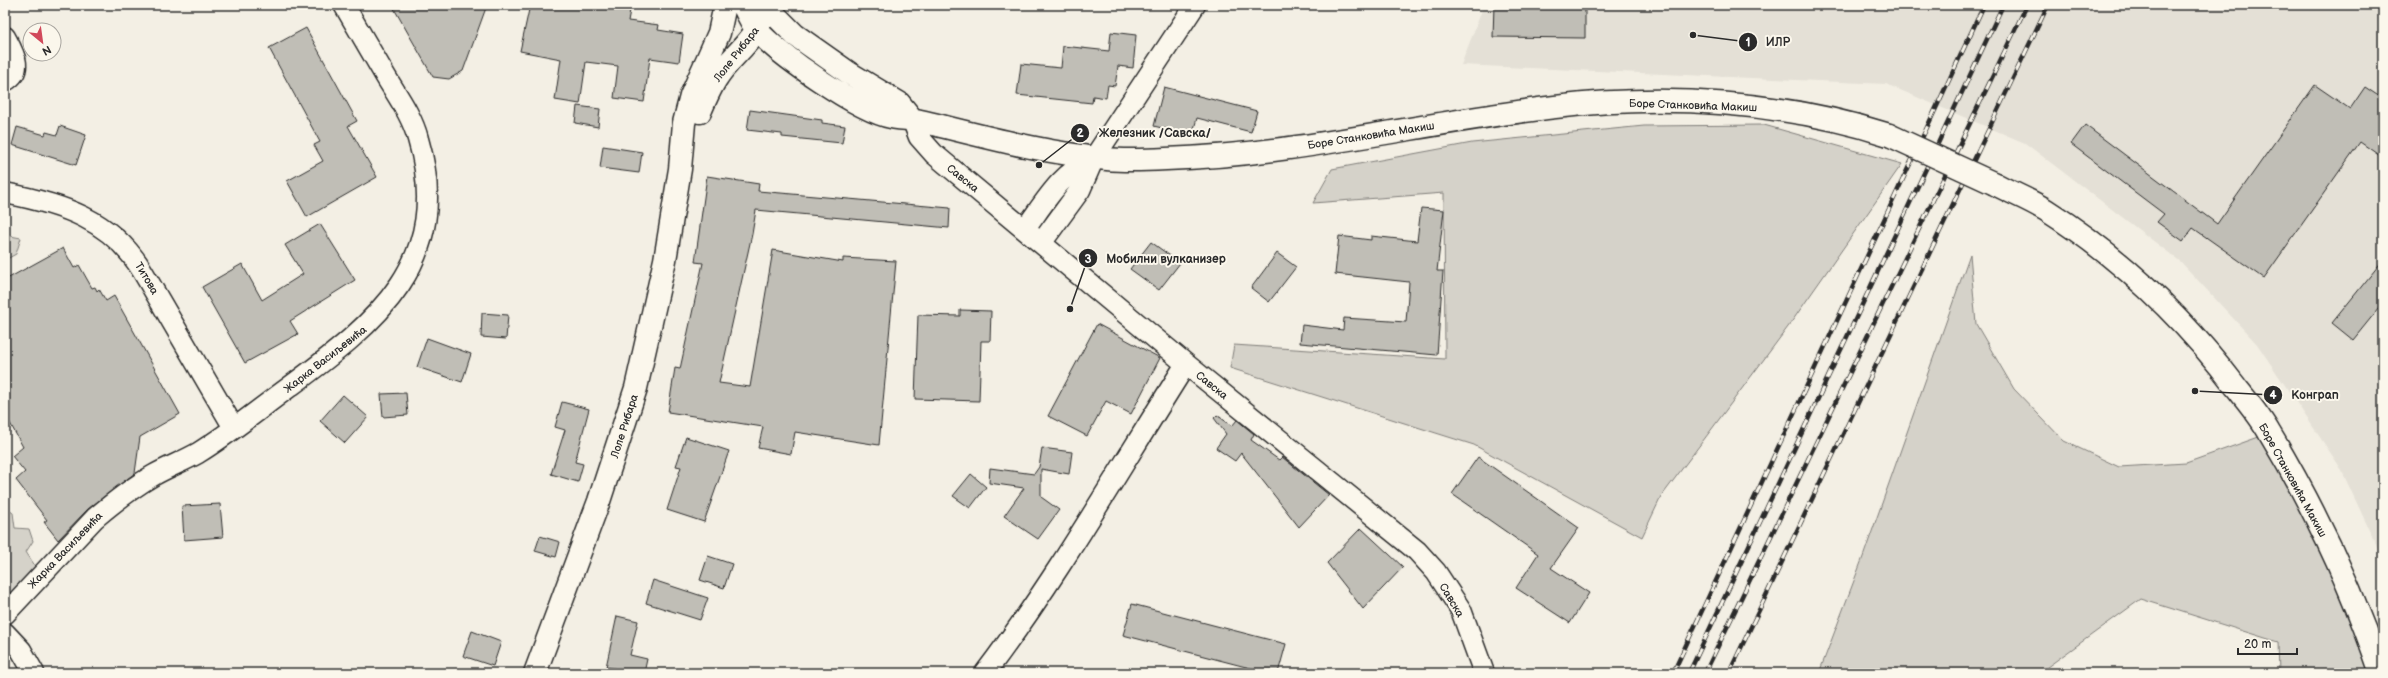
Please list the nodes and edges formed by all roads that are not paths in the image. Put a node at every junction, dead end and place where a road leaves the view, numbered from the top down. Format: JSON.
{"nodes":[{"id":1,"x":344,"y":5,"type":"edge"},
{"id":2,"x":739,"y":5,"type":"edge"},
{"id":3,"x":743,"y":5,"type":"edge"},
{"id":4,"x":764,"y":5,"type":"edge"},
{"id":5,"x":1194,"y":5,"type":"edge"},
{"id":6,"x":724,"y":12,"type":"edge"},
{"id":7,"x":757,"y":30,"type":"junction"},
{"id":8,"x":5,"y":37,"type":"edge"},
{"id":9,"x":5,"y":81,"type":"edge"},
{"id":10,"x":912,"y":119,"type":"junction"},
{"id":11,"x":1094,"y":158,"type":"junction"},
{"id":12,"x":680,"y":169,"type":"junction"},
{"id":13,"x":5,"y":193,"type":"edge"},
{"id":14,"x":1025,"y":229,"type":"junction"},
{"id":15,"x":1042,"y":242,"type":"junction"},
{"id":16,"x":1186,"y":364,"type":"junction"},
{"id":17,"x":234,"y":428,"type":"junction"},
{"id":18,"x":5,"y":614,"type":"edge"},
{"id":19,"x":5,"y":633,"type":"edge"},
{"id":20,"x":34,"y":673,"type":"edge"},
{"id":21,"x":535,"y":673,"type":"edge"},
{"id":22,"x":985,"y":673,"type":"edge"},
{"id":23,"x":1484,"y":673,"type":"edge"},
{"id":24,"x":2381,"y":673,"type":"edge"}],
"edges":[{"from":1,"to":17,"type":"street","name":"Жарка Васиљевића"},
{"from":2,"to":6,"type":"main road"},
{"from":3,"to":7,"type":"main road"},
{"from":4,"to":7,"type":"main road","name":"Лоле Рибара"},
{"from":4,"to":10,"type":"main road","name":"Савска"},
{"from":5,"to":11,"type":"street"},
{"from":6,"to":12,"type":"main road","name":"Лоле Рибара"},
{"from":7,"to":10,"type":"main road"},
{"from":7,"to":12,"type":"main road","name":"Лоле Рибара"},
{"from":8,"to":9,"type":"street"},
{"from":10,"to":11,"type":"main road","name":"Боре Станковића Макиш"},
{"from":10,"to":14,"type":"street","name":"Савска"},
{"from":11,"to":14,"type":"street"},
{"from":11,"to":15,"type":"street"},
{"from":11,"to":24,"type":"main road","name":"Боре Станковића Макиш","bridge":true},
{"from":12,"to":21,"type":"main road","name":"Лоле Рибара"},
{"from":13,"to":17,"type":"street","name":"Титова"},
{"from":14,"to":15,"type":"street","name":"Савска"},
{"from":15,"to":16,"type":"street","name":"Савска"},
{"from":16,"to":22,"type":"street"},
{"from":16,"to":23,"type":"street","name":"Савска"},
{"from":17,"to":18,"type":"street","name":"Жарка Васиљевића"},
{"from":19,"to":20,"type":"street"}]}
